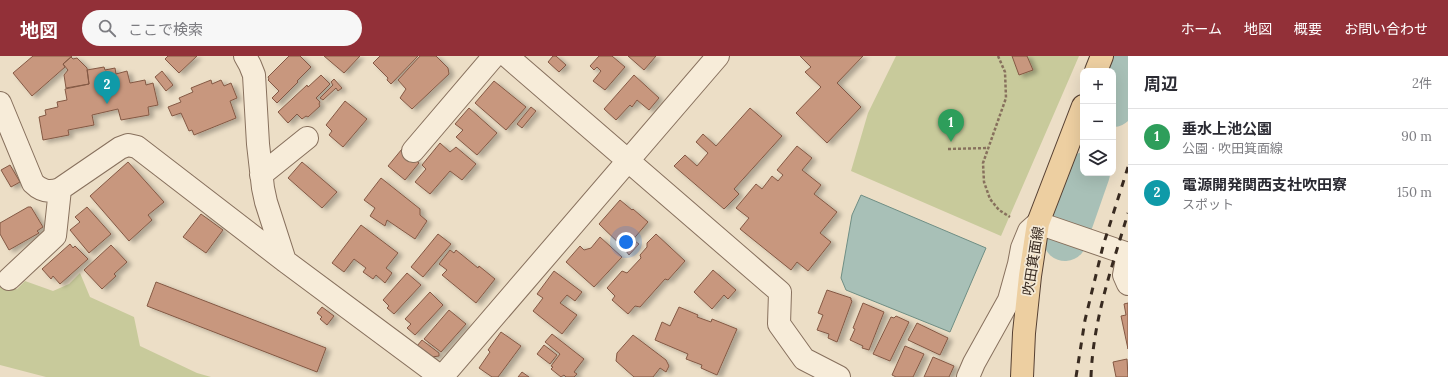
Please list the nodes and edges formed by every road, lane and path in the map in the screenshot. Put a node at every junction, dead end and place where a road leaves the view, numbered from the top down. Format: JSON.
{"nodes":[{"id":1,"x":245,"y":56,"type":"edge"},
{"id":2,"x":494,"y":56,"type":"edge"},
{"id":3,"x":507,"y":56,"type":"edge"},
{"id":4,"x":718,"y":56,"type":"edge"},
{"id":5,"x":998,"y":56,"type":"edge"},
{"id":6,"x":1102,"y":56,"type":"edge"},
{"id":7,"x":1097,"y":68,"type":"edge"},
{"id":8,"x":0,"y":103,"type":"edge"},
{"id":9,"x":1080,"y":116,"type":"edge"},
{"id":10,"x":307,"y":138,"type":"dead end"},
{"id":11,"x":988,"y":148,"type":"junction"},
{"id":12,"x":948,"y":149,"type":"dead end"},
{"id":13,"x":413,"y":151,"type":"dead end"},
{"id":14,"x":628,"y":161,"type":"junction"},
{"id":15,"x":261,"y":175,"type":"junction"},
{"id":16,"x":60,"y":190,"type":"junction"},
{"id":17,"x":1012,"y":218,"type":"dead end"},
{"id":18,"x":1048,"y":226,"type":"junction"},
{"id":19,"x":1128,"y":254,"type":"edge"},
{"id":20,"x":285,"y":261,"type":"junction"},
{"id":21,"x":9,"y":279,"type":"dead end"},
{"id":22,"x":1128,"y":284,"type":"edge"},
{"id":23,"x":442,"y":377,"type":"edge"},
{"id":24,"x":840,"y":377,"type":"edge"},
{"id":25,"x":968,"y":377,"type":"edge"},
{"id":26,"x":1022,"y":377,"type":"edge"}],
"edges":[{"from":1,"to":15,"type":"street"},
{"from":2,"to":13,"type":"street"},
{"from":3,"to":14,"type":"street"},
{"from":4,"to":14,"type":"street"},
{"from":5,"to":11,"type":"path"},
{"from":6,"to":7,"type":"main road"},
{"from":8,"to":16,"type":"street"},
{"from":9,"to":18,"type":"main road","name":"吹田箕面線"},
{"from":10,"to":15,"type":"street"},
{"from":11,"to":12,"type":"path"},
{"from":11,"to":17,"type":"path"},
{"from":14,"to":23,"type":"street"},
{"from":14,"to":24,"type":"street"},
{"from":15,"to":20,"type":"street"},
{"from":16,"to":20,"type":"street"},
{"from":16,"to":21,"type":"street"},
{"from":18,"to":19,"type":"street"},
{"from":18,"to":25,"type":"street"},
{"from":18,"to":26,"type":"main road","name":"吹田箕面線"},
{"from":19,"to":22,"type":"street"},
{"from":20,"to":23,"type":"street"}]}
